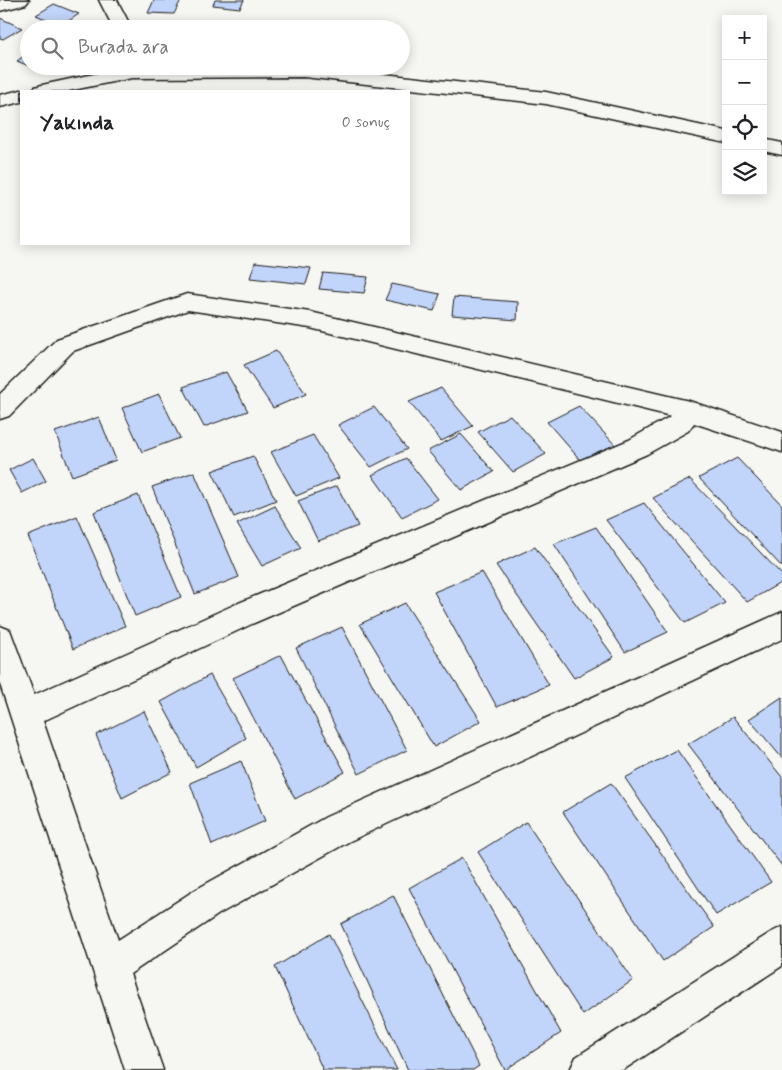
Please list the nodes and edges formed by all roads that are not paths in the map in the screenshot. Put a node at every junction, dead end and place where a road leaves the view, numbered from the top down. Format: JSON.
{"nodes":[{"id":1,"x":20,"y":0,"type":"edge"},
{"id":2,"x":108,"y":0,"type":"edge"},
{"id":3,"x":0,"y":6,"type":"edge"},
{"id":4,"x":120,"y":20,"type":"edge"},
{"id":5,"x":107,"y":75,"type":"edge"},
{"id":6,"x":342,"y":75,"type":"edge"},
{"id":7,"x":46,"y":90,"type":"edge"},
{"id":8,"x":20,"y":96,"type":"edge"},
{"id":9,"x":0,"y":100,"type":"edge"},
{"id":10,"x":722,"y":136,"type":"edge"},
{"id":11,"x":767,"y":146,"type":"edge"},
{"id":12,"x":782,"y":149,"type":"edge"},
{"id":13,"x":0,"y":409,"type":"edge"},
{"id":14,"x":689,"y":411,"type":"junction"},
{"id":15,"x":782,"y":442,"type":"edge"},
{"id":16,"x":782,"y":625,"type":"edge"},
{"id":17,"x":0,"y":639,"type":"edge"},
{"id":18,"x":26,"y":714,"type":"junction"},
{"id":19,"x":782,"y":945,"type":"edge"},
{"id":20,"x":110,"y":966,"type":"junction"},
{"id":21,"x":144,"y":1070,"type":"edge"},
{"id":22,"x":589,"y":1070,"type":"edge"}],
"edges":[{"from":1,"to":3,"type":"street"},
{"from":2,"to":4,"type":"street"},
{"from":5,"to":7,"type":"street"},
{"from":6,"to":10,"type":"street"},
{"from":8,"to":9,"type":"street"},
{"from":11,"to":12,"type":"street"},
{"from":13,"to":14,"type":"street"},
{"from":14,"to":15,"type":"street"},
{"from":14,"to":18,"type":"street"},
{"from":16,"to":20,"type":"street"},
{"from":17,"to":18,"type":"street"},
{"from":18,"to":20,"type":"street"},
{"from":19,"to":22,"type":"street"},
{"from":20,"to":21,"type":"street"}]}
